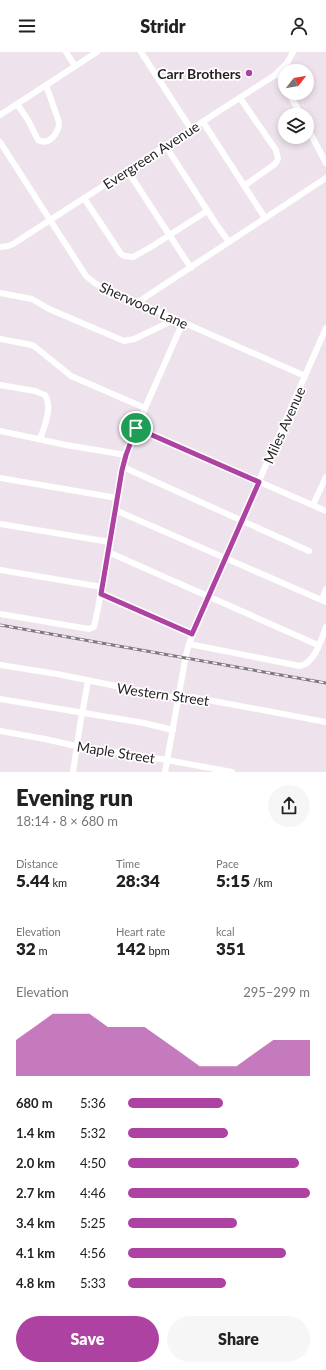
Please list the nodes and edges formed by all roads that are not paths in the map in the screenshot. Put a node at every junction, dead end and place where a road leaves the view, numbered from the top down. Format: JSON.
{"nodes":[{"id":1,"x":66,"y":52,"type":"edge"},
{"id":2,"x":97,"y":52,"type":"edge"},
{"id":3,"x":142,"y":52,"type":"edge"},
{"id":4,"x":293,"y":52,"type":"edge"},
{"id":5,"x":287,"y":64,"type":"edge"},
{"id":6,"x":75,"y":66,"type":"junction"},
{"id":7,"x":278,"y":73,"type":"edge"},
{"id":8,"x":46,"y":85,"type":"junction"},
{"id":9,"x":240,"y":98,"type":"junction"},
{"id":10,"x":17,"y":104,"type":"junction"},
{"id":11,"x":0,"y":115,"type":"edge"},
{"id":12,"x":203,"y":122,"type":"junction"},
{"id":13,"x":191,"y":129,"type":"junction"},
{"id":14,"x":314,"y":140,"type":"edge"},
{"id":15,"x":0,"y":142,"type":"edge"},
{"id":16,"x":165,"y":145,"type":"junction"},
{"id":17,"x":326,"y":163,"type":"edge"},
{"id":18,"x":127,"y":170,"type":"junction"},
{"id":19,"x":326,"y":178,"type":"edge"},
{"id":20,"x":244,"y":186,"type":"junction"},
{"id":21,"x":84,"y":198,"type":"junction"},
{"id":22,"x":207,"y":211,"type":"junction"},
{"id":23,"x":265,"y":218,"type":"junction"},
{"id":24,"x":50,"y":220,"type":"junction"},
{"id":25,"x":169,"y":236,"type":"junction"},
{"id":26,"x":230,"y":242,"type":"junction"},
{"id":27,"x":0,"y":247,"type":"edge"},
{"id":28,"x":190,"y":268,"type":"junction"},
{"id":29,"x":0,"y":293,"type":"edge"},
{"id":30,"x":138,"y":302,"type":"junction"},
{"id":31,"x":176,"y":319,"type":"junction"},
{"id":32,"x":183,"y":322,"type":"junction"},
{"id":33,"x":326,"y":328,"type":"edge"},
{"id":34,"x":0,"y":339,"type":"edge"},
{"id":35,"x":305,"y":376,"type":"junction"},
{"id":36,"x":0,"y":385,"type":"edge"},
{"id":37,"x":145,"y":408,"type":"junction"},
{"id":38,"x":136,"y":428,"type":"junction"},
{"id":39,"x":0,"y":432,"type":"edge"},
{"id":40,"x":40,"y":439,"type":"junction"},
{"id":41,"x":126,"y":455,"type":"junction"},
{"id":42,"x":123,"y":467,"type":"junction"},
{"id":43,"x":326,"y":476,"type":"edge"},
{"id":44,"x":0,"y":478,"type":"edge"},
{"id":45,"x":259,"y":482,"type":"junction"},
{"id":46,"x":117,"y":498,"type":"junction"},
{"id":47,"x":313,"y":505,"type":"junction"},
{"id":48,"x":115,"y":510,"type":"junction"},
{"id":49,"x":326,"y":511,"type":"edge"},
{"id":50,"x":242,"y":520,"type":"junction"},
{"id":51,"x":0,"y":524,"type":"edge"},
{"id":52,"x":110,"y":542,"type":"junction"},
{"id":53,"x":309,"y":551,"type":"dead end"},
{"id":54,"x":108,"y":552,"type":"junction"},
{"id":55,"x":225,"y":558,"type":"junction"},
{"id":56,"x":0,"y":570,"type":"edge"},
{"id":57,"x":326,"y":589,"type":"edge"},
{"id":58,"x":101,"y":590,"type":"junction"},
{"id":59,"x":208,"y":596,"type":"junction"},
{"id":60,"x":324,"y":601,"type":"edge"},
{"id":61,"x":0,"y":614,"type":"edge"},
{"id":62,"x":326,"y":627,"type":"edge"},
{"id":63,"x":192,"y":634,"type":"junction"},
{"id":64,"x":189,"y":644,"type":"junction"},
{"id":65,"x":318,"y":645,"type":"junction"},
{"id":66,"x":0,"y":665,"type":"edge"},
{"id":67,"x":88,"y":681,"type":"junction"},
{"id":68,"x":178,"y":698,"type":"junction"},
{"id":69,"x":0,"y":699,"type":"edge"},
{"id":70,"x":82,"y":713,"type":"junction"},
{"id":71,"x":326,"y":722,"type":"edge"},
{"id":72,"x":172,"y":730,"type":"junction"},
{"id":73,"x":0,"y":731,"type":"edge"},
{"id":74,"x":76,"y":746,"type":"junction"},
{"id":75,"x":167,"y":760,"type":"junction"},
{"id":76,"x":73,"y":772,"type":"edge"},
{"id":77,"x":165,"y":772,"type":"edge"},
{"id":78,"x":232,"y":772,"type":"edge"}],
"edges":[{"from":1,"to":6,"type":"street"},
{"from":2,"to":6,"type":"street"},
{"from":3,"to":13,"type":"street"},
{"from":4,"to":5,"type":"street","name":"Evergreen Avenue"},
{"from":6,"to":8,"type":"street"},
{"from":7,"to":9,"type":"street","name":"Evergreen Avenue"},
{"from":8,"to":10,"type":"street"},
{"from":8,"to":10,"type":"street"},
{"from":9,"to":12,"type":"street","name":"Evergreen Avenue"},
{"from":9,"to":20,"type":"street"},
{"from":10,"to":11,"type":"street"},
{"from":12,"to":13,"type":"street","name":"Evergreen Avenue"},
{"from":12,"to":20,"type":"street"},
{"from":13,"to":16,"type":"street","name":"Evergreen Avenue"},
{"from":14,"to":17,"type":"street"},
{"from":15,"to":24,"type":"street","name":"Sherwood Lane"},
{"from":16,"to":18,"type":"street","name":"Evergreen Avenue"},
{"from":16,"to":22,"type":"street"},
{"from":18,"to":21,"type":"street","name":"Evergreen Avenue"},
{"from":18,"to":25,"type":"street"},
{"from":19,"to":23,"type":"street"},
{"from":20,"to":23,"type":"street"},
{"from":21,"to":24,"type":"street","name":"Evergreen Avenue"},
{"from":21,"to":25,"type":"street"},
{"from":22,"to":25,"type":"street"},
{"from":22,"to":26,"type":"street"},
{"from":23,"to":26,"type":"street"},
{"from":24,"to":27,"type":"street","name":"Evergreen Avenue"},
{"from":24,"to":30,"type":"street","name":"Sherwood Lane"},
{"from":25,"to":28,"type":"street"},
{"from":26,"to":28,"type":"street"},
{"from":28,"to":30,"type":"street"},
{"from":29,"to":31,"type":"street"},
{"from":30,"to":31,"type":"street","name":"Sherwood Lane"},
{"from":31,"to":32,"type":"street","name":"Sherwood Lane"},
{"from":32,"to":35,"type":"street","name":"Sherwood Lane"},
{"from":32,"to":37,"type":"street"},
{"from":33,"to":35,"type":"street","name":"Miles Avenue"},
{"from":34,"to":37,"type":"street"},
{"from":35,"to":45,"type":"street","name":"Miles Avenue"},
{"from":36,"to":40,"type":"street"},
{"from":37,"to":38,"type":"street"},
{"from":38,"to":41,"type":"street"},
{"from":38,"to":45,"type":"street"},
{"from":39,"to":40,"type":"street"},
{"from":40,"to":41,"type":"street"},
{"from":41,"to":42,"type":"street"},
{"from":42,"to":46,"type":"street"},
{"from":42,"to":50,"type":"street"},
{"from":43,"to":47,"type":"street"},
{"from":44,"to":46,"type":"street"},
{"from":45,"to":47,"type":"street"},
{"from":45,"to":50,"type":"street","name":"Miles Avenue"},
{"from":46,"to":48,"type":"street"},
{"from":47,"to":49,"type":"street"},
{"from":48,"to":52,"type":"street"},
{"from":48,"to":55,"type":"street"},
{"from":50,"to":53,"type":"street"},
{"from":50,"to":55,"type":"street","name":"Miles Avenue"},
{"from":51,"to":52,"type":"street"},
{"from":52,"to":54,"type":"street"},
{"from":54,"to":58,"type":"street"},
{"from":54,"to":59,"type":"street"},
{"from":55,"to":59,"type":"street","name":"Miles Avenue"},
{"from":55,"to":60,"type":"street"},
{"from":56,"to":58,"type":"street"},
{"from":57,"to":60,"type":"street"},
{"from":58,"to":61,"type":"street"},
{"from":58,"to":63,"type":"street"},
{"from":59,"to":63,"type":"street","name":"Miles Avenue"},
{"from":59,"to":65,"type":"street"},
{"from":62,"to":65,"type":"street"},
{"from":63,"to":64,"type":"street","name":"Miles Avenue"},
{"from":64,"to":65,"type":"street"},
{"from":64,"to":68,"type":"street","name":"Miles Avenue"},
{"from":66,"to":67,"type":"street","name":"Western Street"},
{"from":67,"to":68,"type":"street","name":"Western Street"},
{"from":67,"to":70,"type":"street"},
{"from":68,"to":71,"type":"street","name":"Western Street"},
{"from":68,"to":72,"type":"street","name":"Miles Avenue"},
{"from":69,"to":70,"type":"street"},
{"from":70,"to":72,"type":"street"},
{"from":70,"to":74,"type":"street"},
{"from":72,"to":75,"type":"street","name":"Miles Avenue"},
{"from":73,"to":74,"type":"street","name":"Maple Street"},
{"from":74,"to":75,"type":"street","name":"Maple Street"},
{"from":74,"to":76,"type":"street"},
{"from":75,"to":77,"type":"street","name":"Miles Avenue"},
{"from":75,"to":78,"type":"street","name":"Maple Street"}]}
